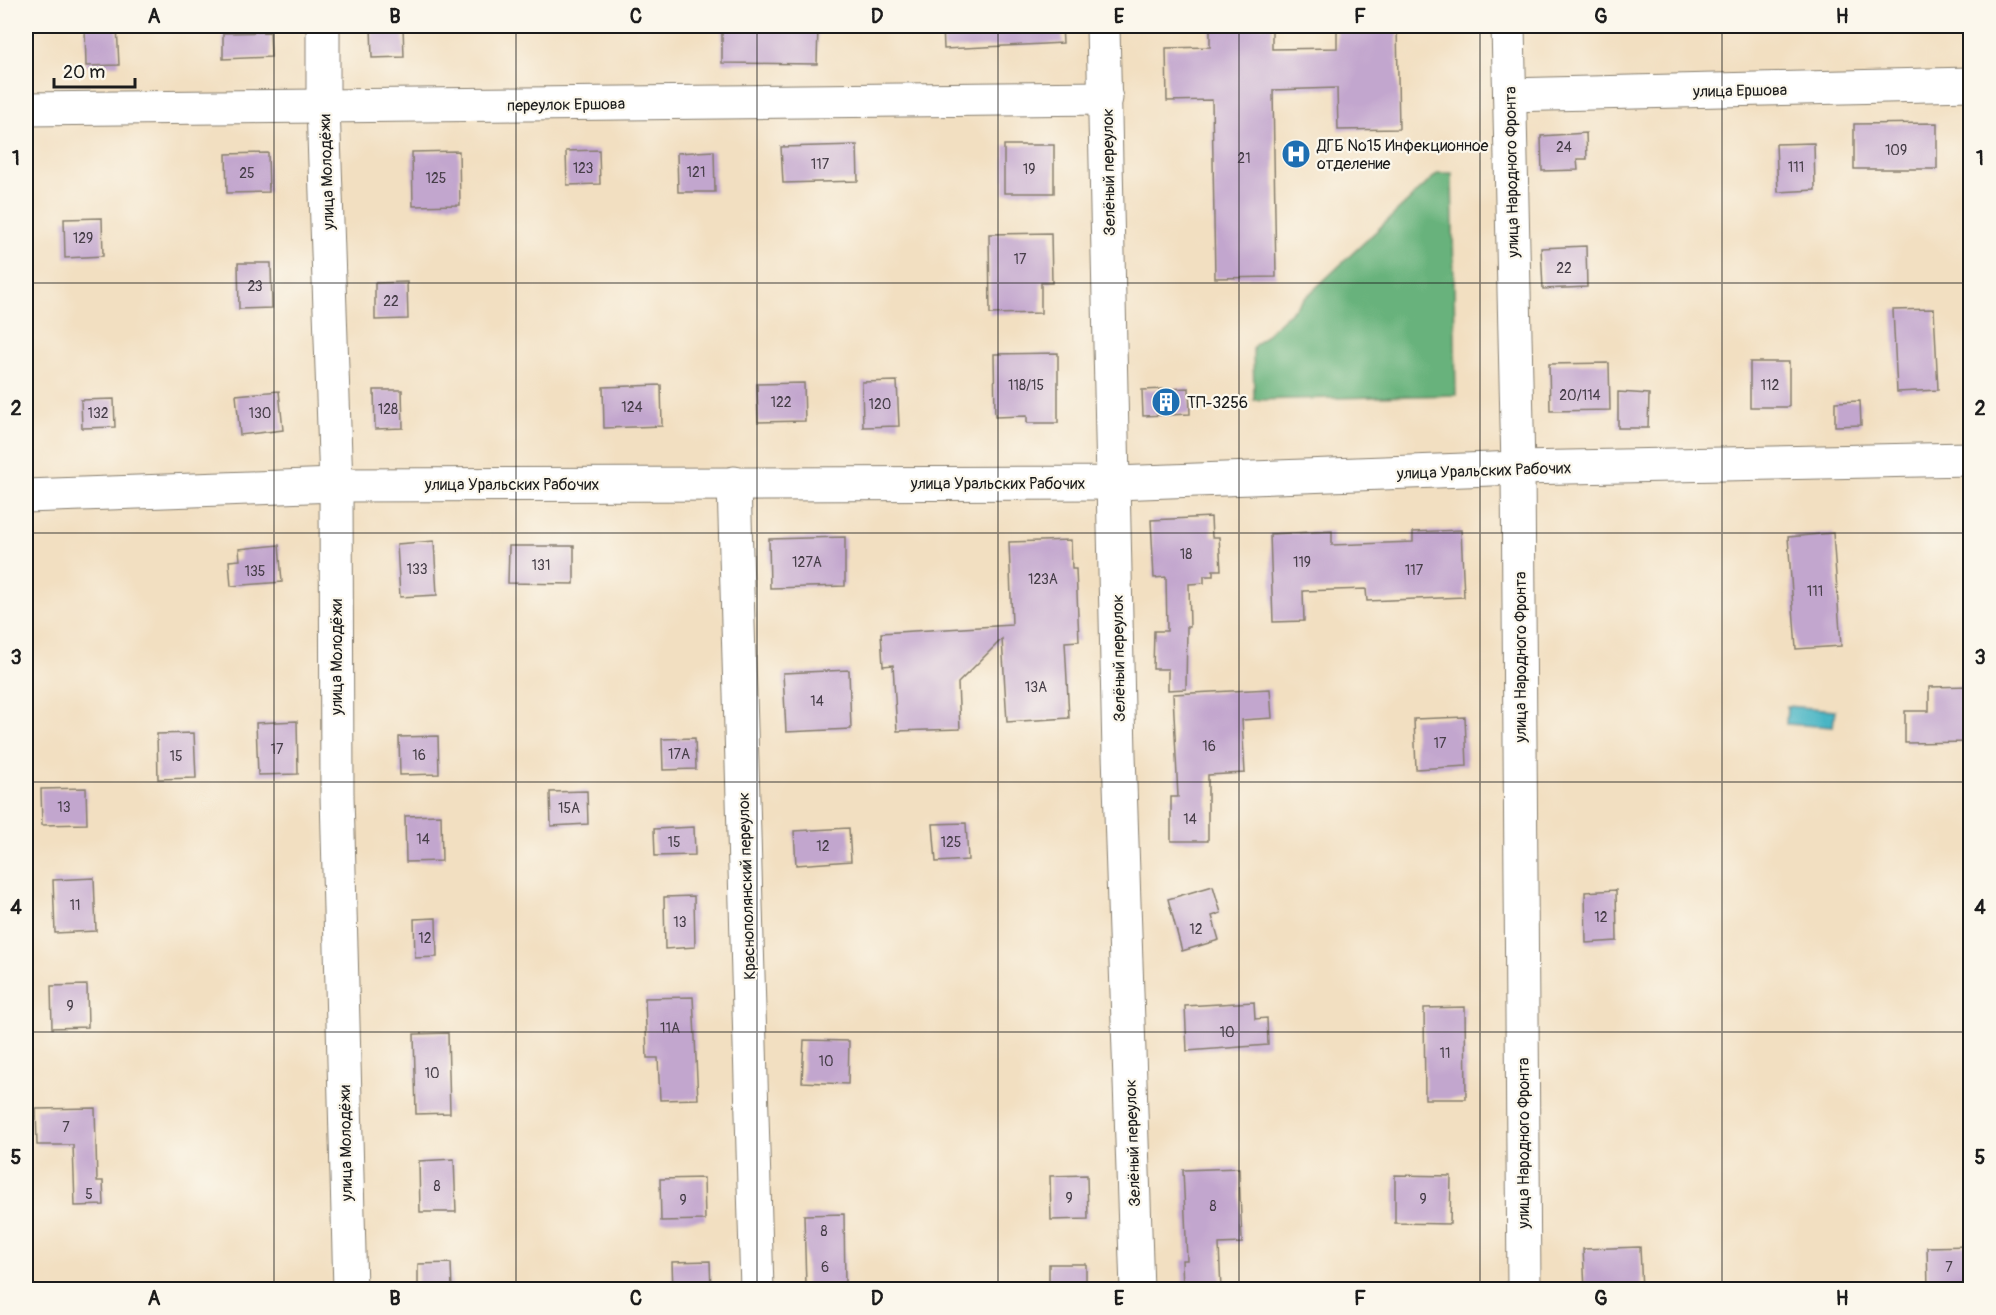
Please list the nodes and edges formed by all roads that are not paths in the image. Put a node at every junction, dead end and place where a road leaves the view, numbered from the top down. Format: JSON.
{"nodes":[{"id":1,"x":323,"y":26,"type":"edge"},
{"id":2,"x":1103,"y":26,"type":"edge"},
{"id":3,"x":1508,"y":26,"type":"edge"},
{"id":4,"x":1971,"y":84,"type":"edge"},
{"id":5,"x":1510,"y":95,"type":"junction"},
{"id":6,"x":1106,"y":98,"type":"junction"},
{"id":7,"x":323,"y":106,"type":"junction"},
{"id":8,"x":26,"y":109,"type":"edge"},
{"id":9,"x":1971,"y":459,"type":"edge"},
{"id":10,"x":1518,"y":468,"type":"junction"},
{"id":11,"x":734,"y":483,"type":"junction"},
{"id":12,"x":1114,"y":483,"type":"junction"},
{"id":13,"x":336,"y":485,"type":"junction"},
{"id":14,"x":26,"y":496,"type":"edge"},
{"id":15,"x":350,"y":1290,"type":"edge"},
{"id":16,"x":757,"y":1290,"type":"edge"},
{"id":17,"x":1137,"y":1290,"type":"edge"},
{"id":18,"x":1524,"y":1290,"type":"edge"}],
"edges":[{"from":1,"to":7,"type":"street","name":"улица Молодёжи"},
{"from":2,"to":6,"type":"street","name":"Зелёный переулок"},
{"from":3,"to":5,"type":"street","name":"улица Народного Фронта"},
{"from":4,"to":5,"type":"street","name":"улица Ершова"},
{"from":5,"to":10,"type":"street","name":"улица Народного Фронта"},
{"from":6,"to":7,"type":"street","name":"переулок Ершова"},
{"from":6,"to":12,"type":"street","name":"Зелёный переулок"},
{"from":7,"to":8,"type":"street","name":"переулок Ершова"},
{"from":7,"to":13,"type":"street","name":"улица Молодёжи"},
{"from":9,"to":10,"type":"street","name":"улица Уральских Рабочих"},
{"from":10,"to":12,"type":"street","name":"улица Уральских Рабочих"},
{"from":10,"to":18,"type":"street","name":"улица Народного Фронта"},
{"from":11,"to":12,"type":"street","name":"улица Уральских Рабочих"},
{"from":11,"to":13,"type":"street","name":"улица Уральских Рабочих"},
{"from":11,"to":16,"type":"street","name":"Краснополянский переулок"},
{"from":12,"to":17,"type":"street","name":"Зелёный переулок"},
{"from":13,"to":14,"type":"street","name":"улица Уральских Рабочих"},
{"from":13,"to":15,"type":"street","name":"улица Молодёжи"}]}
